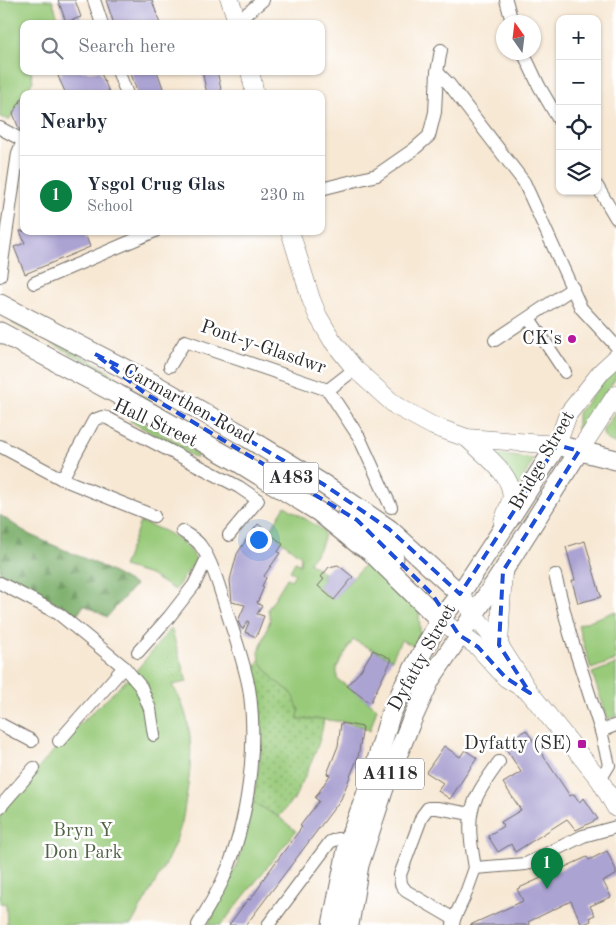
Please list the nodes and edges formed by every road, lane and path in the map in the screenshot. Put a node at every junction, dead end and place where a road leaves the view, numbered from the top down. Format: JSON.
{"nodes":[{"id":1,"x":94,"y":0,"type":"edge"},
{"id":2,"x":230,"y":0,"type":"edge"},
{"id":3,"x":263,"y":0,"type":"edge"},
{"id":4,"x":506,"y":0,"type":"edge"},
{"id":5,"x":510,"y":15,"type":"edge"},
{"id":6,"x":101,"y":20,"type":"edge"},
{"id":7,"x":237,"y":20,"type":"edge"},
{"id":8,"x":240,"y":20,"type":"edge"},
{"id":9,"x":441,"y":50,"type":"dead end"},
{"id":10,"x":527,"y":60,"type":"edge"},
{"id":11,"x":437,"y":72,"type":"junction"},
{"id":12,"x":120,"y":75,"type":"edge"},
{"id":13,"x":251,"y":75,"type":"edge"},
{"id":14,"x":125,"y":90,"type":"edge"},
{"id":15,"x":254,"y":90,"type":"edge"},
{"id":16,"x":556,"y":115,"type":"edge"},
{"id":17,"x":0,"y":128,"type":"edge"},
{"id":18,"x":20,"y":139,"type":"edge"},
{"id":19,"x":20,"y":149,"type":"edge"},
{"id":20,"x":325,"y":188,"type":"edge"},
{"id":21,"x":601,"y":193,"type":"edge"},
{"id":22,"x":616,"y":218,"type":"edge"},
{"id":23,"x":146,"y":235,"type":"edge"},
{"id":24,"x":291,"y":235,"type":"edge"},
{"id":25,"x":0,"y":276,"type":"edge"},
{"id":26,"x":34,"y":283,"type":"dead end"},
{"id":27,"x":573,"y":288,"type":"junction"},
{"id":28,"x":0,"y":304,"type":"edge"},
{"id":29,"x":529,"y":318,"type":"junction"},
{"id":30,"x":0,"y":332,"type":"edge"},
{"id":31,"x":495,"y":340,"type":"dead end"},
{"id":32,"x":616,"y":346,"type":"edge"},
{"id":33,"x":95,"y":354,"type":"junction"},
{"id":34,"x":616,"y":358,"type":"edge"},
{"id":35,"x":170,"y":366,"type":"dead end"},
{"id":36,"x":355,"y":369,"type":"junction"},
{"id":37,"x":565,"y":372,"type":"dead end"},
{"id":38,"x":328,"y":390,"type":"junction"},
{"id":39,"x":616,"y":395,"type":"edge"},
{"id":40,"x":467,"y":438,"type":"junction"},
{"id":41,"x":557,"y":445,"type":"junction"},
{"id":42,"x":0,"y":446,"type":"edge"},
{"id":43,"x":579,"y":451,"type":"junction"},
{"id":44,"x":616,"y":460,"type":"edge"},
{"id":45,"x":62,"y":479,"type":"junction"},
{"id":46,"x":390,"y":507,"type":"dead end"},
{"id":47,"x":154,"y":516,"type":"dead end"},
{"id":48,"x":182,"y":532,"type":"dead end"},
{"id":49,"x":229,"y":535,"type":"dead end"},
{"id":50,"x":495,"y":541,"type":"junction"},
{"id":51,"x":207,"y":558,"type":"junction"},
{"id":52,"x":503,"y":571,"type":"junction"},
{"id":53,"x":555,"y":575,"type":"dead end"},
{"id":54,"x":0,"y":583,"type":"edge"},
{"id":55,"x":460,"y":594,"type":"junction"},
{"id":56,"x":474,"y":615,"type":"junction"},
{"id":57,"x":443,"y":616,"type":"junction"},
{"id":58,"x":459,"y":635,"type":"junction"},
{"id":59,"x":499,"y":645,"type":"junction"},
{"id":60,"x":138,"y":652,"type":"dead end"},
{"id":61,"x":124,"y":667,"type":"junction"},
{"id":62,"x":530,"y":693,"type":"junction"},
{"id":63,"x":0,"y":724,"type":"edge"},
{"id":64,"x":616,"y":725,"type":"edge"},
{"id":65,"x":601,"y":731,"type":"junction"},
{"id":66,"x":154,"y":735,"type":"dead end"},
{"id":67,"x":32,"y":741,"type":"dead end"},
{"id":68,"x":59,"y":741,"type":"dead end"},
{"id":69,"x":499,"y":762,"type":"dead end"},
{"id":70,"x":34,"y":768,"type":"dead end"},
{"id":71,"x":600,"y":780,"type":"junction"},
{"id":72,"x":0,"y":807,"type":"edge"},
{"id":73,"x":616,"y":808,"type":"edge"},
{"id":74,"x":471,"y":814,"type":"junction"},
{"id":75,"x":616,"y":827,"type":"edge"},
{"id":76,"x":348,"y":840,"type":"junction"},
{"id":77,"x":475,"y":868,"type":"junction"},
{"id":78,"x":453,"y":922,"type":"edge"},
{"id":79,"x":198,"y":925,"type":"edge"},
{"id":80,"x":268,"y":925,"type":"edge"},
{"id":81,"x":332,"y":925,"type":"edge"},
{"id":82,"x":349,"y":925,"type":"edge"}],
"edges":[{"from":1,"to":6,"type":"street"},
{"from":2,"to":7,"type":"main road"},
{"from":3,"to":8,"type":"street"},
{"from":4,"to":5,"type":"street"},
{"from":9,"to":11,"type":"street"},
{"from":10,"to":16,"type":"street"},
{"from":11,"to":20,"type":"street"},
{"from":11,"to":27,"type":"street"},
{"from":12,"to":14,"type":"street"},
{"from":13,"to":15,"type":"main road"},
{"from":17,"to":18,"type":"street"},
{"from":19,"to":25,"type":"street"},
{"from":21,"to":22,"type":"street"},
{"from":23,"to":26,"type":"street"},
{"from":24,"to":36,"type":"main road"},
{"from":27,"to":29,"type":"street"},
{"from":27,"to":32,"type":"street"},
{"from":28,"to":33,"type":"main road","name":"Carmarthen Road","number":"A483"},
{"from":29,"to":31,"type":"street"},
{"from":29,"to":37,"type":"street"},
{"from":30,"to":57,"type":"main road","name":"Carmarthen Road","number":"A483"},
{"from":33,"to":55,"type":"main road","name":"Carmarthen Road","number":"A483"},
{"from":33,"to":57,"type":"main road","number":"A483"},
{"from":34,"to":41,"type":"main road","name":"Bridge Street"},
{"from":35,"to":38,"type":"street","name":"Pont-y-Glasdwr"},
{"from":36,"to":38,"type":"street","name":"Pont-y-Glasdwr"},
{"from":36,"to":40,"type":"main road"},
{"from":38,"to":46,"type":"street","name":"Pont-y-Glasdwr"},
{"from":39,"to":43,"type":"main road","name":"Bridge Street"},
{"from":40,"to":41,"type":"main road"},
{"from":40,"to":50,"type":"main road"},
{"from":41,"to":43,"type":"main road"},
{"from":41,"to":50,"type":"main road","name":"Bridge Street"},
{"from":42,"to":45,"type":"street"},
{"from":43,"to":44,"type":"main road"},
{"from":43,"to":52,"type":"main road","name":"Bridge Street"},
{"from":45,"to":47,"type":"street"},
{"from":45,"to":49,"type":"street","name":"Hall Street"},
{"from":48,"to":51,"type":"street"},
{"from":50,"to":55,"type":"main road","name":"Bridge Street"},
{"from":51,"to":60,"type":"street"},
{"from":51,"to":79,"type":"street"},
{"from":52,"to":56,"type":"main road","name":"Bridge Street"},
{"from":52,"to":59,"type":"main road"},
{"from":53,"to":65,"type":"street"},
{"from":54,"to":61,"type":"street"},
{"from":55,"to":56,"type":"main road"},
{"from":55,"to":57,"type":"main road","name":"Dyfatty Street","number":"A4118"},
{"from":56,"to":58,"type":"main road","name":"Dyfatty Street"},
{"from":56,"to":59,"type":"main road"},
{"from":57,"to":58,"type":"main road","number":"A483"},
{"from":57,"to":76,"type":"main road","name":"Dyfatty Street","number":"A4118"},
{"from":58,"to":62,"type":"main road"},
{"from":58,"to":82,"type":"main road","name":"Dyfatty Street","number":"A4118"},
{"from":59,"to":62,"type":"main road"},
{"from":61,"to":66,"type":"street"},
{"from":61,"to":68,"type":"street"},
{"from":62,"to":71,"type":"main road"},
{"from":63,"to":67,"type":"street"},
{"from":64,"to":65,"type":"street"},
{"from":65,"to":71,"type":"street"},
{"from":69,"to":74,"type":"street"},
{"from":70,"to":72,"type":"street"},
{"from":71,"to":73,"type":"main road"},
{"from":74,"to":77,"type":"street"},
{"from":74,"to":78,"type":"street"},
{"from":75,"to":77,"type":"street"},
{"from":76,"to":80,"type":"street"},
{"from":76,"to":81,"type":"main road","name":"Dyfatty Street","number":"A4118"},
{"from":77,"to":78,"type":"street"}]}
